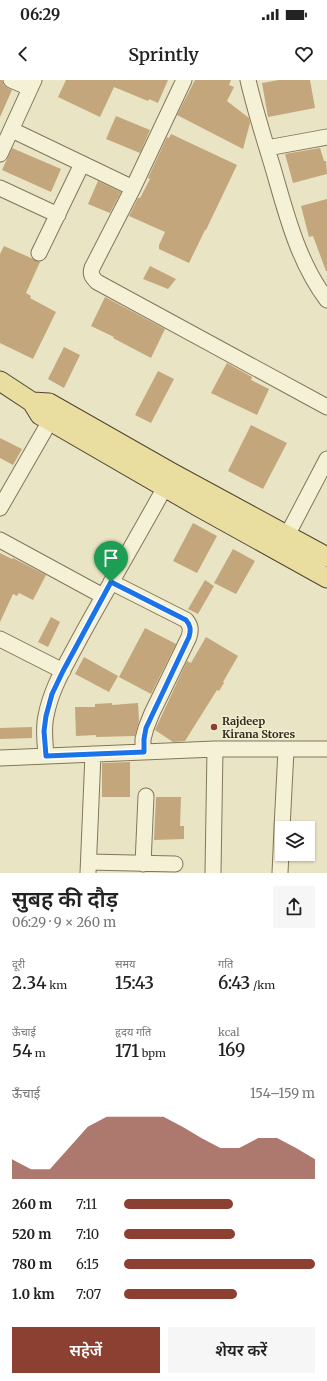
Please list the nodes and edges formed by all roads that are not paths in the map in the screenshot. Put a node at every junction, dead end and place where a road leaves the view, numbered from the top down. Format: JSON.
{"nodes":[{"id":1,"x":11,"y":80,"type":"edge"},
{"id":2,"x":184,"y":80,"type":"edge"},
{"id":3,"x":248,"y":80,"type":"edge"},
{"id":4,"x":32,"y":84,"type":"edge"},
{"id":5,"x":12,"y":130,"type":"junction"},
{"id":6,"x":327,"y":137,"type":"edge"},
{"id":7,"x":267,"y":148,"type":"junction"},
{"id":8,"x":0,"y":154,"type":"edge"},
{"id":9,"x":82,"y":164,"type":"junction"},
{"id":10,"x":0,"y":188,"type":"edge"},
{"id":11,"x":133,"y":188,"type":"junction"},
{"id":12,"x":58,"y":215,"type":"junction"},
{"id":13,"x":39,"y":253,"type":"dead end"},
{"id":14,"x":327,"y":300,"type":"edge"},
{"id":15,"x":0,"y":381,"type":"edge"},
{"id":16,"x":32,"y":402,"type":"junction"},
{"id":17,"x":327,"y":407,"type":"edge"},
{"id":18,"x":50,"y":421,"type":"junction"},
{"id":19,"x":327,"y":459,"type":"edge"},
{"id":20,"x":165,"y":487,"type":"junction"},
{"id":21,"x":0,"y":508,"type":"edge"},
{"id":22,"x":0,"y":540,"type":"edge"},
{"id":23,"x":283,"y":543,"type":"junction"},
{"id":24,"x":327,"y":558,"type":"edge"},
{"id":25,"x":327,"y":578,"type":"edge"},
{"id":26,"x":111,"y":582,"type":"junction"},
{"id":27,"x":103,"y":596,"type":"junction"},
{"id":28,"x":0,"y":639,"type":"edge"},
{"id":29,"x":63,"y":671,"type":"junction"},
{"id":30,"x":215,"y":749,"type":"junction"},
{"id":31,"x":327,"y":749,"type":"edge"},
{"id":32,"x":286,"y":750,"type":"junction"},
{"id":33,"x":144,"y":752,"type":"junction"},
{"id":34,"x":93,"y":754,"type":"junction"},
{"id":35,"x":46,"y":756,"type":"junction"},
{"id":36,"x":0,"y":758,"type":"edge"},
{"id":37,"x":146,"y":796,"type":"dead end"},
{"id":38,"x":282,"y":821,"type":"edge"},
{"id":39,"x":281,"y":861,"type":"edge"},
{"id":40,"x":143,"y":864,"type":"junction"},
{"id":41,"x":175,"y":864,"type":"dead end"},
{"id":42,"x":88,"y":868,"type":"edge"},
{"id":43,"x":213,"y":873,"type":"edge"},
{"id":44,"x":280,"y":873,"type":"edge"}],
"edges":[{"from":1,"to":4,"type":"street"},
{"from":2,"to":11,"type":"street"},
{"from":3,"to":7,"type":"street"},
{"from":4,"to":5,"type":"street"},
{"from":5,"to":8,"type":"street"},
{"from":5,"to":9,"type":"street"},
{"from":6,"to":7,"type":"street"},
{"from":7,"to":14,"type":"street"},
{"from":9,"to":11,"type":"street"},
{"from":9,"to":12,"type":"street"},
{"from":10,"to":12,"type":"street"},
{"from":11,"to":17,"type":"street"},
{"from":12,"to":13,"type":"street"},
{"from":15,"to":16,"type":"main road"},
{"from":16,"to":18,"type":"main road"},
{"from":16,"to":23,"type":"main road"},
{"from":18,"to":20,"type":"main road"},
{"from":18,"to":21,"type":"street"},
{"from":19,"to":23,"type":"street"},
{"from":20,"to":23,"type":"main road"},
{"from":20,"to":26,"type":"street"},
{"from":22,"to":27,"type":"street"},
{"from":23,"to":24,"type":"main road"},
{"from":23,"to":25,"type":"main road"},
{"from":26,"to":27,"type":"street"},
{"from":26,"to":33,"type":"street"},
{"from":27,"to":29,"type":"street"},
{"from":28,"to":29,"type":"street"},
{"from":29,"to":35,"type":"street"},
{"from":30,"to":32,"type":"street"},
{"from":30,"to":33,"type":"street"},
{"from":30,"to":43,"type":"street"},
{"from":31,"to":32,"type":"street"},
{"from":32,"to":38,"type":"street"},
{"from":33,"to":34,"type":"street"},
{"from":34,"to":35,"type":"street"},
{"from":34,"to":42,"type":"street"},
{"from":35,"to":36,"type":"street"},
{"from":37,"to":40,"type":"street"},
{"from":39,"to":44,"type":"street"},
{"from":40,"to":41,"type":"street"},
{"from":40,"to":42,"type":"street"}]}
